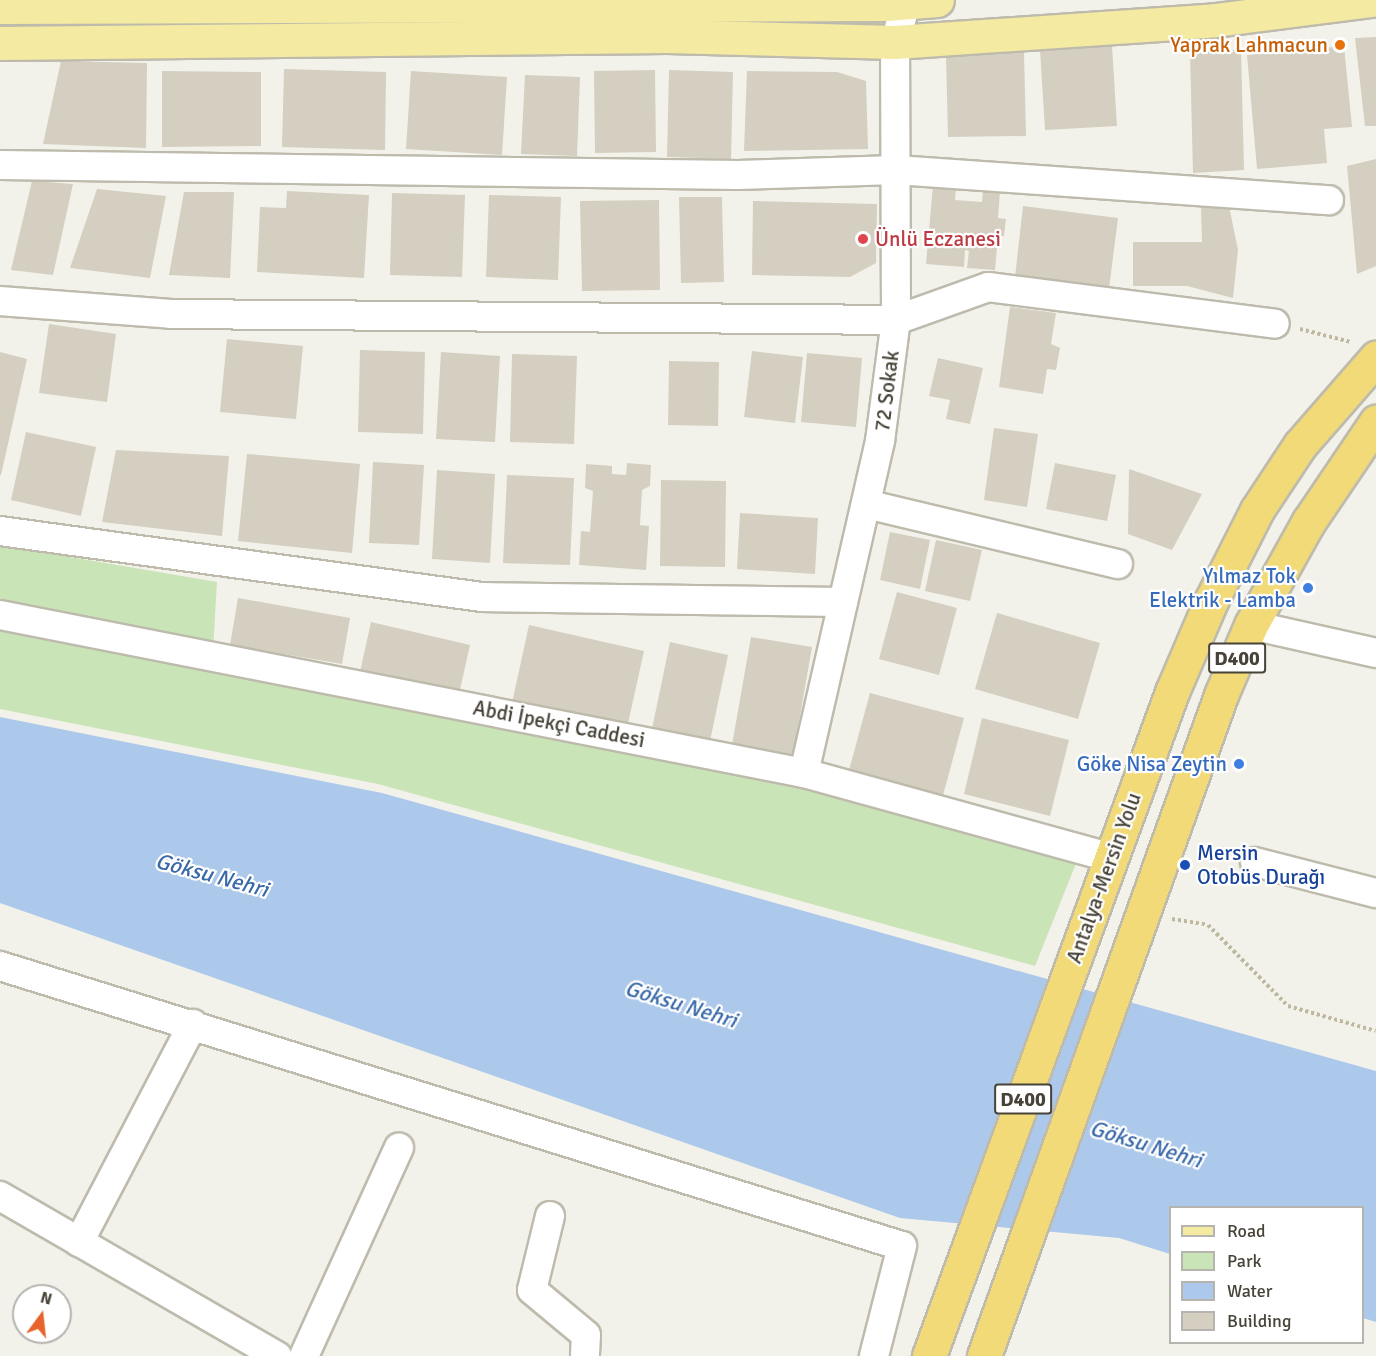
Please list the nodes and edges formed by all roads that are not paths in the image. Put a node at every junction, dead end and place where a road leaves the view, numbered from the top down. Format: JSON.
{"nodes":[{"id":1,"x":1372,"y":0,"type":"edge"},
{"id":2,"x":917,"y":1,"type":"edge"},
{"id":3,"x":7,"y":5,"type":"edge"},
{"id":4,"x":1260,"y":8,"type":"edge"},
{"id":5,"x":895,"y":42,"type":"junction"},
{"id":6,"x":1,"y":48,"type":"edge"},
{"id":7,"x":0,"y":165,"type":"edge"},
{"id":8,"x":896,"y":170,"type":"junction"},
{"id":9,"x":1329,"y":200,"type":"dead end"},
{"id":10,"x":0,"y":301,"type":"edge"},
{"id":11,"x":896,"y":320,"type":"junction"},
{"id":12,"x":1275,"y":324,"type":"road end"},
{"id":13,"x":1367,"y":351,"type":"edge"},
{"id":14,"x":1376,"y":422,"type":"edge"},
{"id":15,"x":866,"y":504,"type":"junction"},
{"id":16,"x":0,"y":531,"type":"edge"},
{"id":17,"x":1118,"y":564,"type":"dead end"},
{"id":18,"x":843,"y":602,"type":"junction"},
{"id":19,"x":0,"y":615,"type":"edge"},
{"id":20,"x":1251,"y":625,"type":"junction"},
{"id":21,"x":1376,"y":654,"type":"edge"},
{"id":22,"x":804,"y":772,"type":"junction"},
{"id":23,"x":1112,"y":858,"type":"junction"},
{"id":24,"x":1255,"y":862,"type":"dead end"},
{"id":25,"x":1376,"y":893,"type":"edge"},
{"id":26,"x":0,"y":966,"type":"edge"},
{"id":27,"x":193,"y":1024,"type":"junction"},
{"id":28,"x":399,"y":1148,"type":"dead end"},
{"id":29,"x":0,"y":1196,"type":"edge"},
{"id":30,"x":550,"y":1215,"type":"dead end"},
{"id":31,"x":79,"y":1242,"type":"junction"},
{"id":32,"x":277,"y":1356,"type":"edge"},
{"id":33,"x":304,"y":1356,"type":"edge"},
{"id":34,"x":585,"y":1356,"type":"edge"},
{"id":35,"x":874,"y":1356,"type":"edge"},
{"id":36,"x":929,"y":1356,"type":"edge"},
{"id":37,"x":984,"y":1356,"type":"edge"}],
"edges":[{"from":1,"to":4,"type":"main road"},
{"from":2,"to":3,"type":"main road"},
{"from":2,"to":5,"type":"street","name":"72 Sokak"},
{"from":3,"to":6,"type":"street"},
{"from":4,"to":5,"type":"main road"},
{"from":5,"to":6,"type":"main road"},
{"from":5,"to":8,"type":"street","name":"72 Sokak"},
{"from":7,"to":8,"type":"street"},
{"from":8,"to":9,"type":"street"},
{"from":8,"to":11,"type":"street","name":"72 Sokak"},
{"from":10,"to":11,"type":"street"},
{"from":11,"to":12,"type":"street"},
{"from":11,"to":15,"type":"street","name":"72 Sokak"},
{"from":13,"to":23,"type":"highway","name":"Antalya-Mersin Yolu","number":"D400"},
{"from":14,"to":20,"type":"highway","number":"D400"},
{"from":15,"to":17,"type":"street"},
{"from":15,"to":18,"type":"street","name":"72 Sokak"},
{"from":16,"to":18,"type":"street"},
{"from":18,"to":22,"type":"street","name":"72 Sokak"},
{"from":19,"to":22,"type":"street","name":"Abdi İpekçi Caddesi"},
{"from":20,"to":21,"type":"street"},
{"from":20,"to":37,"type":"highway","number":"D400"},
{"from":22,"to":23,"type":"street","name":"Abdi İpekçi Caddesi"},
{"from":23,"to":36,"type":"highway","name":"Antalya-Mersin Yolu","number":"D400"},
{"from":24,"to":25,"type":"street"},
{"from":26,"to":27,"type":"street"},
{"from":27,"to":31,"type":"street"},
{"from":27,"to":35,"type":"street"},
{"from":28,"to":33,"type":"street"},
{"from":29,"to":31,"type":"street"},
{"from":30,"to":34,"type":"street"},
{"from":31,"to":32,"type":"street"}]}
